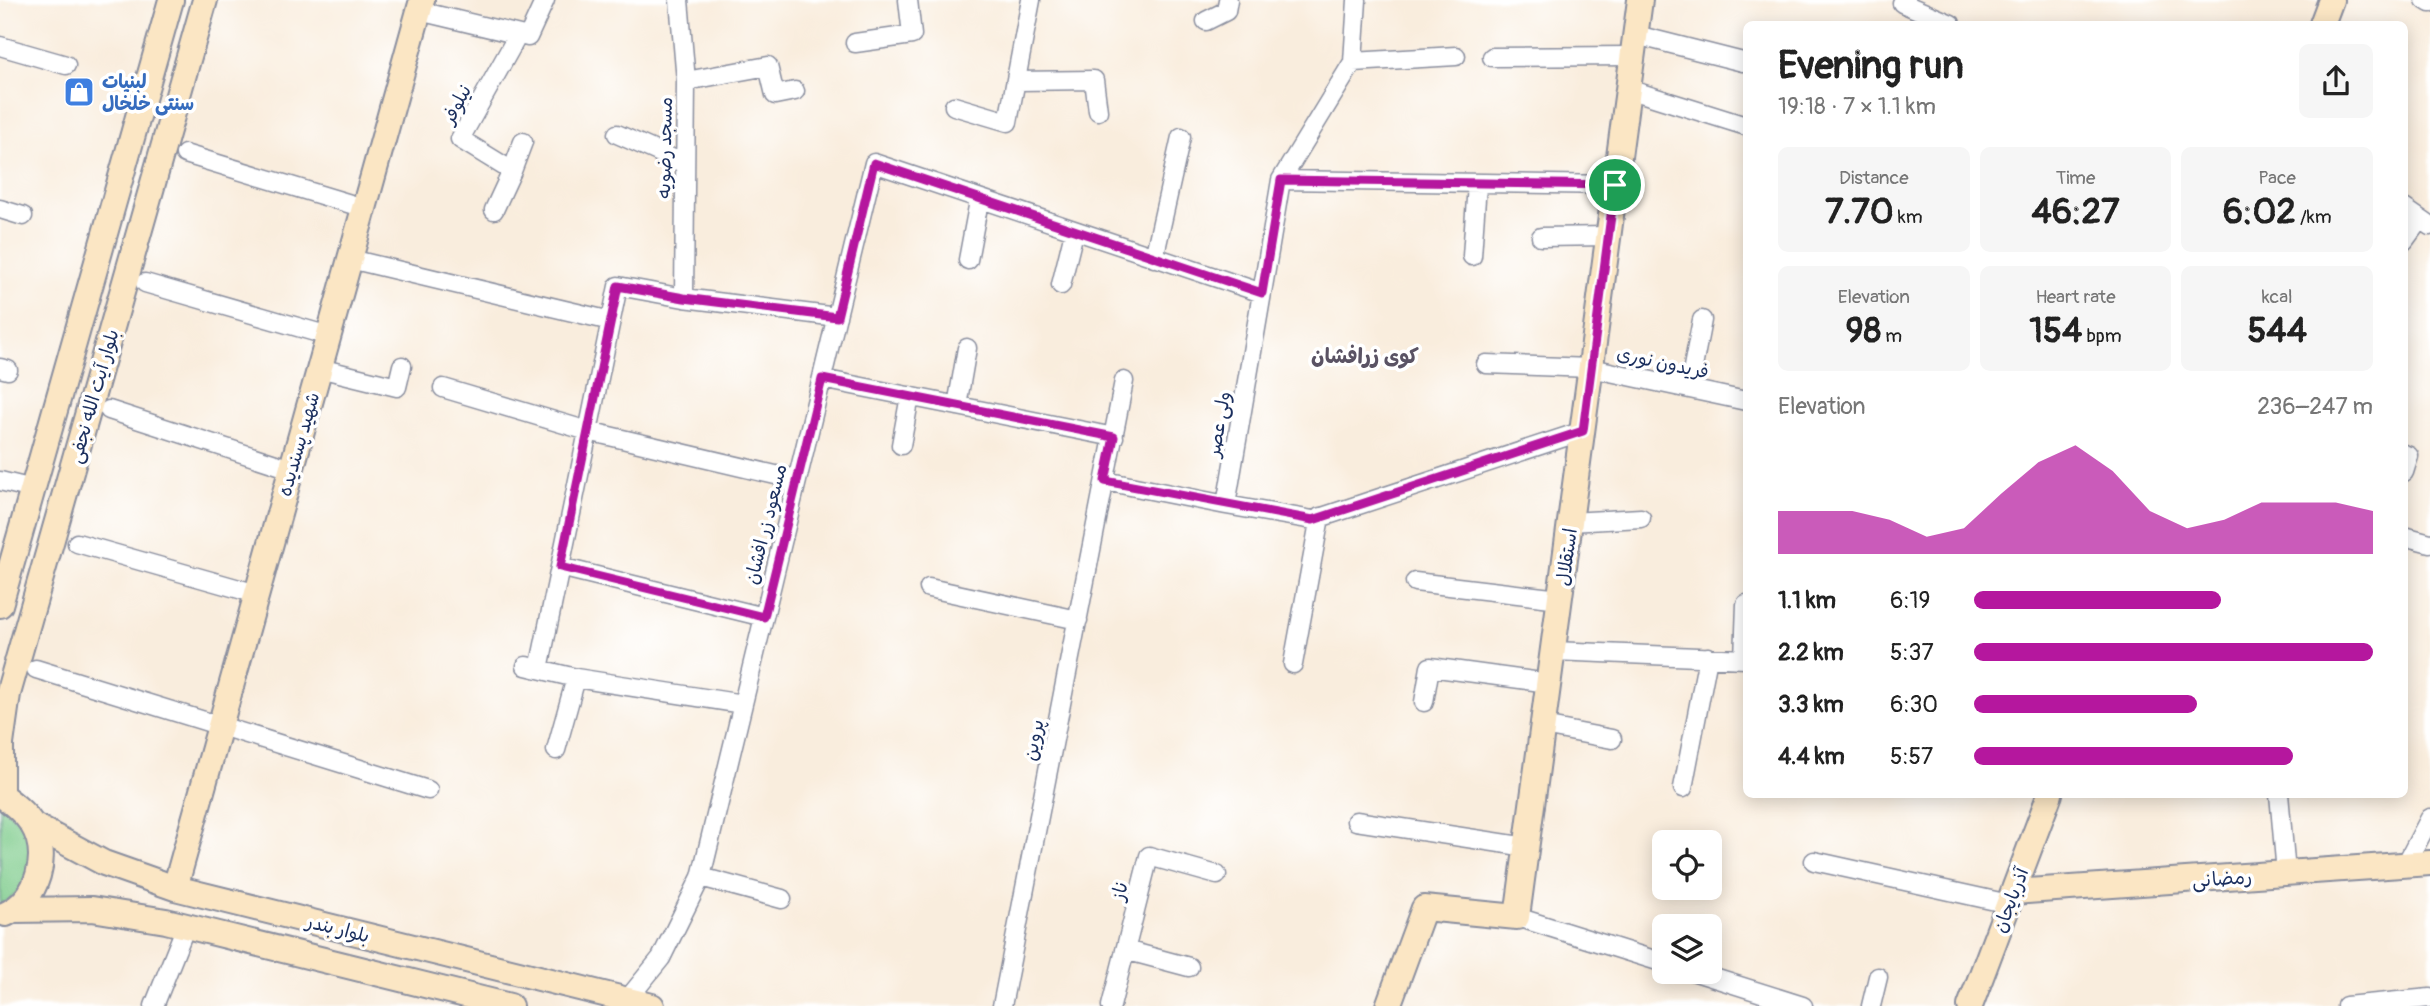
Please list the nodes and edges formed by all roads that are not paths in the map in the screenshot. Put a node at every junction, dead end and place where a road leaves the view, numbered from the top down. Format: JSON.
{"nodes":[{"id":1,"x":172,"y":0,"type":"edge"},
{"id":2,"x":205,"y":0,"type":"edge"},
{"id":3,"x":545,"y":0,"type":"edge"},
{"id":4,"x":679,"y":0,"type":"edge"},
{"id":5,"x":908,"y":0,"type":"edge"},
{"id":6,"x":1031,"y":0,"type":"edge"},
{"id":7,"x":1228,"y":0,"type":"edge"},
{"id":8,"x":1357,"y":0,"type":"edge"},
{"id":9,"x":1640,"y":0,"type":"edge"},
{"id":10,"x":2331,"y":0,"type":"edge"},
{"id":11,"x":2425,"y":0,"type":"edge"},
{"id":12,"x":1902,"y":3,"type":"dead end"},
{"id":13,"x":2430,"y":3,"type":"edge"},
{"id":14,"x":421,"y":6,"type":"edge"},
{"id":15,"x":1206,"y":21,"type":"dead end"},
{"id":16,"x":1944,"y":21,"type":"edge"},
{"id":17,"x":2323,"y":21,"type":"edge"},
{"id":18,"x":518,"y":35,"type":"junction"},
{"id":19,"x":855,"y":43,"type":"dead end"},
{"id":20,"x":0,"y":46,"type":"edge"},
{"id":21,"x":1634,"y":46,"type":"junction"},
{"id":22,"x":1456,"y":56,"type":"dead end"},
{"id":23,"x":1492,"y":57,"type":"dead end"},
{"id":24,"x":1353,"y":62,"type":"junction"},
{"id":25,"x":1743,"y":62,"type":"dead end"},
{"id":26,"x":66,"y":65,"type":"dead end"},
{"id":27,"x":686,"y":81,"type":"junction"},
{"id":28,"x":1017,"y":81,"type":"junction"},
{"id":29,"x":1628,"y":89,"type":"junction"},
{"id":30,"x":794,"y":91,"type":"dead end"},
{"id":31,"x":954,"y":106,"type":"dead end"},
{"id":32,"x":1098,"y":111,"type":"dead end"},
{"id":33,"x":1743,"y":125,"type":"edge"},
{"id":34,"x":617,"y":134,"type":"dead end"},
{"id":35,"x":1181,"y":137,"type":"dead end"},
{"id":36,"x":523,"y":142,"type":"dead end"},
{"id":37,"x":185,"y":154,"type":"dead end"},
{"id":38,"x":685,"y":164,"type":"junction"},
{"id":39,"x":512,"y":171,"type":"junction"},
{"id":40,"x":1281,"y":180,"type":"junction"},
{"id":41,"x":1477,"y":184,"type":"junction"},
{"id":42,"x":1615,"y":185,"type":"junction"},
{"id":43,"x":979,"y":201,"type":"junction"},
{"id":44,"x":364,"y":208,"type":"junction"},
{"id":45,"x":0,"y":209,"type":"edge"},
{"id":46,"x":494,"y":210,"type":"dead end"},
{"id":47,"x":2408,"y":211,"type":"edge"},
{"id":48,"x":23,"y":216,"type":"dead end"},
{"id":49,"x":2425,"y":222,"type":"edge"},
{"id":50,"x":1073,"y":232,"type":"junction"},
{"id":51,"x":1609,"y":236,"type":"junction"},
{"id":52,"x":1541,"y":237,"type":"dead end"},
{"id":53,"x":2408,"y":237,"type":"edge"},
{"id":54,"x":1472,"y":256,"type":"dead end"},
{"id":55,"x":350,"y":258,"type":"junction"},
{"id":56,"x":1154,"y":258,"type":"junction"},
{"id":57,"x":968,"y":260,"type":"dead end"},
{"id":58,"x":96,"y":268,"type":"junction"},
{"id":59,"x":136,"y":279,"type":"junction"},
{"id":60,"x":1060,"y":285,"type":"dead end"},
{"id":61,"x":1262,"y":293,"type":"junction"},
{"id":62,"x":684,"y":298,"type":"junction"},
{"id":63,"x":837,"y":317,"type":"junction"},
{"id":64,"x":1702,"y":320,"type":"dead end"},
{"id":65,"x":611,"y":321,"type":"junction"},
{"id":66,"x":328,"y":336,"type":"junction"},
{"id":67,"x":967,"y":348,"type":"dead end"},
{"id":68,"x":1486,"y":364,"type":"dead end"},
{"id":69,"x":402,"y":366,"type":"dead end"},
{"id":70,"x":320,"y":368,"type":"junction"},
{"id":71,"x":1591,"y":368,"type":"junction"},
{"id":72,"x":822,"y":379,"type":"junction"},
{"id":73,"x":1124,"y":381,"type":"dead end"},
{"id":74,"x":443,"y":388,"type":"dead end"},
{"id":75,"x":1689,"y":388,"type":"junction"},
{"id":76,"x":910,"y":396,"type":"junction"},
{"id":77,"x":1743,"y":400,"type":"edge"},
{"id":78,"x":957,"y":406,"type":"junction"},
{"id":79,"x":109,"y":410,"type":"dead end"},
{"id":80,"x":588,"y":431,"type":"junction"},
{"id":81,"x":1583,"y":431,"type":"junction"},
{"id":82,"x":1114,"y":437,"type":"junction"},
{"id":83,"x":901,"y":445,"type":"dead end"},
{"id":84,"x":291,"y":469,"type":"junction"},
{"id":85,"x":797,"y":480,"type":"junction"},
{"id":86,"x":0,"y":481,"type":"edge"},
{"id":87,"x":1105,"y":481,"type":"junction"},
{"id":88,"x":33,"y":489,"type":"junction"},
{"id":89,"x":1226,"y":505,"type":"junction"},
{"id":90,"x":1320,"y":517,"type":"junction"},
{"id":91,"x":1641,"y":518,"type":"dead end"},
{"id":92,"x":1570,"y":522,"type":"junction"},
{"id":93,"x":2408,"y":541,"type":"edge"},
{"id":94,"x":77,"y":542,"type":"dead end"},
{"id":95,"x":2430,"y":543,"type":"edge"},
{"id":96,"x":560,"y":567,"type":"junction"},
{"id":97,"x":1415,"y":582,"type":"dead end"},
{"id":98,"x":929,"y":588,"type":"dead end"},
{"id":99,"x":257,"y":594,"type":"junction"},
{"id":100,"x":1560,"y":599,"type":"junction"},
{"id":101,"x":0,"y":605,"type":"edge"},
{"id":102,"x":764,"y":617,"type":"junction"},
{"id":103,"x":1078,"y":620,"type":"junction"},
{"id":104,"x":1553,"y":651,"type":"junction"},
{"id":105,"x":1708,"y":657,"type":"junction"},
{"id":106,"x":1743,"y":659,"type":"edge"},
{"id":107,"x":1293,"y":664,"type":"dead end"},
{"id":108,"x":36,"y":669,"type":"dead end"},
{"id":109,"x":576,"y":678,"type":"junction"},
{"id":110,"x":1549,"y":684,"type":"junction"},
{"id":111,"x":1424,"y":702,"type":"dead end"},
{"id":112,"x":743,"y":704,"type":"junction"},
{"id":113,"x":1543,"y":726,"type":"junction"},
{"id":114,"x":220,"y":727,"type":"junction"},
{"id":115,"x":1612,"y":739,"type":"dead end"},
{"id":116,"x":556,"y":750,"type":"dead end"},
{"id":117,"x":1683,"y":788,"type":"dead end"},
{"id":118,"x":428,"y":790,"type":"dead end"},
{"id":119,"x":1,"y":795,"type":"edge"},
{"id":120,"x":2048,"y":798,"type":"edge"},
{"id":121,"x":2278,"y":798,"type":"edge"},
{"id":122,"x":2430,"y":818,"type":"edge"},
{"id":123,"x":1356,"y":821,"type":"dead end"},
{"id":124,"x":33,"y":825,"type":"junction"},
{"id":125,"x":1527,"y":847,"type":"junction"},
{"id":126,"x":1814,"y":861,"type":"dead end"},
{"id":127,"x":2418,"y":863,"type":"edge"},
{"id":128,"x":2286,"y":873,"type":"junction"},
{"id":129,"x":1217,"y":875,"type":"dead end"},
{"id":130,"x":701,"y":877,"type":"junction"},
{"id":131,"x":175,"y":888,"type":"junction"},
{"id":132,"x":2011,"y":898,"type":"junction"},
{"id":133,"x":782,"y":899,"type":"dead end"},
{"id":134,"x":7,"y":913,"type":"edge"},
{"id":135,"x":1517,"y":918,"type":"junction"},
{"id":136,"x":186,"y":926,"type":"junction"},
{"id":137,"x":1125,"y":950,"type":"junction"},
{"id":138,"x":1652,"y":959,"type":"edge"},
{"id":139,"x":1189,"y":967,"type":"dead end"},
{"id":140,"x":1878,"y":977,"type":"dead end"},
{"id":141,"x":1722,"y":980,"type":"edge"},
{"id":142,"x":2430,"y":998,"type":"edge"},
{"id":143,"x":627,"y":1000,"type":"junction"},
{"id":144,"x":154,"y":1006,"type":"edge"},
{"id":145,"x":510,"y":1006,"type":"edge"},
{"id":146,"x":652,"y":1006,"type":"edge"},
{"id":147,"x":1002,"y":1006,"type":"edge"},
{"id":148,"x":1111,"y":1006,"type":"edge"},
{"id":149,"x":1388,"y":1006,"type":"edge"},
{"id":150,"x":1803,"y":1006,"type":"edge"},
{"id":151,"x":1871,"y":1006,"type":"edge"},
{"id":152,"x":1970,"y":1006,"type":"edge"},
{"id":153,"x":2346,"y":1006,"type":"edge"}],
"edges":[{"from":1,"to":58,"type":"main road","name":"بلوار آیت الله نجفی"},
{"from":2,"to":59,"type":"main road","name":"بلوار آیت الله نجفی"},
{"from":3,"to":18,"type":"street"},
{"from":4,"to":27,"type":"street","name":"مسجد رضویه"},
{"from":5,"to":19,"type":"street"},
{"from":6,"to":28,"type":"street"},
{"from":7,"to":15,"type":"street"},
{"from":8,"to":24,"type":"street"},
{"from":9,"to":21,"type":"main road","name":"استقلال"},
{"from":10,"to":17,"type":"main road"},
{"from":11,"to":13,"type":"street"},
{"from":12,"to":16,"type":"street"},
{"from":14,"to":18,"type":"street"},
{"from":14,"to":44,"type":"main road","name":"شهید پسندیده"},
{"from":18,"to":39,"type":"street","name":"نیلوفر"},
{"from":20,"to":26,"type":"street"},
{"from":21,"to":23,"type":"street"},
{"from":21,"to":25,"type":"street"},
{"from":21,"to":29,"type":"main road","name":"استقلال"},
{"from":22,"to":24,"type":"street"},
{"from":24,"to":40,"type":"street"},
{"from":27,"to":30,"type":"street"},
{"from":27,"to":38,"type":"street","name":"مسجد رضویه"},
{"from":28,"to":31,"type":"street"},
{"from":28,"to":32,"type":"street"},
{"from":29,"to":33,"type":"street"},
{"from":29,"to":42,"type":"main road","name":"استقلال"},
{"from":34,"to":38,"type":"street"},
{"from":35,"to":56,"type":"street"},
{"from":36,"to":39,"type":"street"},
{"from":37,"to":44,"type":"street"},
{"from":38,"to":62,"type":"street","name":"مسجد رضویه"},
{"from":39,"to":46,"type":"street"},
{"from":40,"to":41,"type":"street"},
{"from":40,"to":61,"type":"street","name":"ولی عصر"},
{"from":41,"to":42,"type":"street"},
{"from":41,"to":54,"type":"street"},
{"from":42,"to":51,"type":"main road","name":"استقلال"},
{"from":43,"to":50,"type":"street"},
{"from":43,"to":57,"type":"street"},
{"from":43,"to":63,"type":"street","name":"مسعود زر افشان"},
{"from":44,"to":55,"type":"main road","name":"شهید پسندیده"},
{"from":45,"to":48,"type":"street"},
{"from":47,"to":49,"type":"street"},
{"from":49,"to":53,"type":"street"},
{"from":50,"to":56,"type":"street"},
{"from":50,"to":60,"type":"street"},
{"from":51,"to":52,"type":"street"},
{"from":51,"to":71,"type":"main road","name":"استقلال"},
{"from":55,"to":65,"type":"street"},
{"from":55,"to":66,"type":"main road","name":"شهید پسندیده"},
{"from":56,"to":61,"type":"street"},
{"from":58,"to":59,"type":"main road"},
{"from":58,"to":88,"type":"main road","name":"بلوار آیت الله نجفی"},
{"from":59,"to":66,"type":"street"},
{"from":59,"to":119,"type":"main road","name":"بلوار آیت الله نجفی"},
{"from":61,"to":89,"type":"street","name":"ولی عصر"},
{"from":62,"to":63,"type":"street"},
{"from":62,"to":65,"type":"street"},
{"from":63,"to":72,"type":"street","name":"مسعود زر افشان"},
{"from":64,"to":75,"type":"street"},
{"from":65,"to":80,"type":"street"},
{"from":66,"to":70,"type":"main road","name":"شهید پسندیده"},
{"from":67,"to":78,"type":"street"},
{"from":68,"to":71,"type":"street","name":"فریدون نوری"},
{"from":69,"to":70,"type":"street"},
{"from":70,"to":84,"type":"main road","name":"شهید پسندیده"},
{"from":71,"to":75,"type":"street","name":"فریدون نوری"},
{"from":71,"to":81,"type":"main road","name":"استقلال"},
{"from":72,"to":76,"type":"street"},
{"from":72,"to":85,"type":"street","name":"مسعود زر افشان"},
{"from":73,"to":82,"type":"street"},
{"from":74,"to":80,"type":"street"},
{"from":75,"to":77,"type":"street","name":"فریدون نوری"},
{"from":76,"to":78,"type":"street"},
{"from":76,"to":83,"type":"street"},
{"from":78,"to":82,"type":"street"},
{"from":79,"to":84,"type":"street"},
{"from":80,"to":85,"type":"street"},
{"from":80,"to":96,"type":"street"},
{"from":81,"to":90,"type":"street"},
{"from":81,"to":92,"type":"main road","name":"استقلال"},
{"from":82,"to":87,"type":"street"},
{"from":84,"to":99,"type":"main road","name":"شهید پسندیده"},
{"from":85,"to":102,"type":"street","name":"مسعود زر افشان"},
{"from":86,"to":88,"type":"street"},
{"from":87,"to":89,"type":"street"},
{"from":87,"to":103,"type":"street","name":"پروین"},
{"from":88,"to":101,"type":"main road","name":"بلوار آیت الله نجفی"},
{"from":89,"to":90,"type":"street"},
{"from":90,"to":107,"type":"street"},
{"from":91,"to":92,"type":"street"},
{"from":92,"to":100,"type":"main road","name":"استقلال"},
{"from":93,"to":95,"type":"street"},
{"from":94,"to":99,"type":"street"},
{"from":96,"to":102,"type":"street"},
{"from":96,"to":109,"type":"street"},
{"from":97,"to":100,"type":"street"},
{"from":98,"to":103,"type":"street"},
{"from":99,"to":114,"type":"main road","name":"شهید پسندیده"},
{"from":100,"to":104,"type":"main road","name":"استقلال"},
{"from":102,"to":112,"type":"street","name":"مسعود زر افشان"},
{"from":103,"to":147,"type":"street","name":"پروین"},
{"from":104,"to":105,"type":"street"},
{"from":104,"to":110,"type":"main road","name":"استقلال"},
{"from":105,"to":106,"type":"street"},
{"from":105,"to":117,"type":"street"},
{"from":108,"to":114,"type":"street"},
{"from":109,"to":112,"type":"street"},
{"from":109,"to":116,"type":"street"},
{"from":110,"to":111,"type":"street"},
{"from":110,"to":113,"type":"main road","name":"استقلال"},
{"from":112,"to":130,"type":"street","name":"مسعود زر افشان"},
{"from":113,"to":115,"type":"street"},
{"from":113,"to":125,"type":"main road","name":"استقلال"},
{"from":114,"to":118,"type":"street"},
{"from":114,"to":131,"type":"main road","name":"شهید پسندیده"},
{"from":119,"to":124,"type":"main road","name":"بلوار بندر"},
{"from":120,"to":132,"type":"main road","name":"آذربایجان"},
{"from":121,"to":128,"type":"street"},
{"from":122,"to":127,"type":"street"},
{"from":123,"to":125,"type":"street"},
{"from":124,"to":131,"type":"main road","name":"بلوار بندر"},
{"from":124,"to":134,"type":"main road"},
{"from":125,"to":135,"type":"main road","name":"استقلال"},
{"from":126,"to":132,"type":"street"},
{"from":127,"to":128,"type":"main road","name":"رمضانی"},
{"from":128,"to":132,"type":"main road","name":"رمضانی"},
{"from":129,"to":137,"type":"street","name":"ناز"},
{"from":130,"to":133,"type":"street"},
{"from":130,"to":143,"type":"street","name":"مسعود زر افشان"},
{"from":131,"to":143,"type":"main road","name":"بلوار بندر"},
{"from":132,"to":152,"type":"main road","name":"آذربایجان"},
{"from":134,"to":136,"type":"main road","name":"بلوار بندر"},
{"from":135,"to":138,"type":"street"},
{"from":135,"to":149,"type":"main road"},
{"from":136,"to":144,"type":"street"},
{"from":136,"to":145,"type":"main road","name":"بلوار بندر"},
{"from":137,"to":139,"type":"street"},
{"from":137,"to":148,"type":"street","name":"ناز"},
{"from":140,"to":151,"type":"street"},
{"from":141,"to":150,"type":"street"},
{"from":142,"to":153,"type":"street"},
{"from":143,"to":146,"type":"main road","name":"بلوار بندر"}]}
